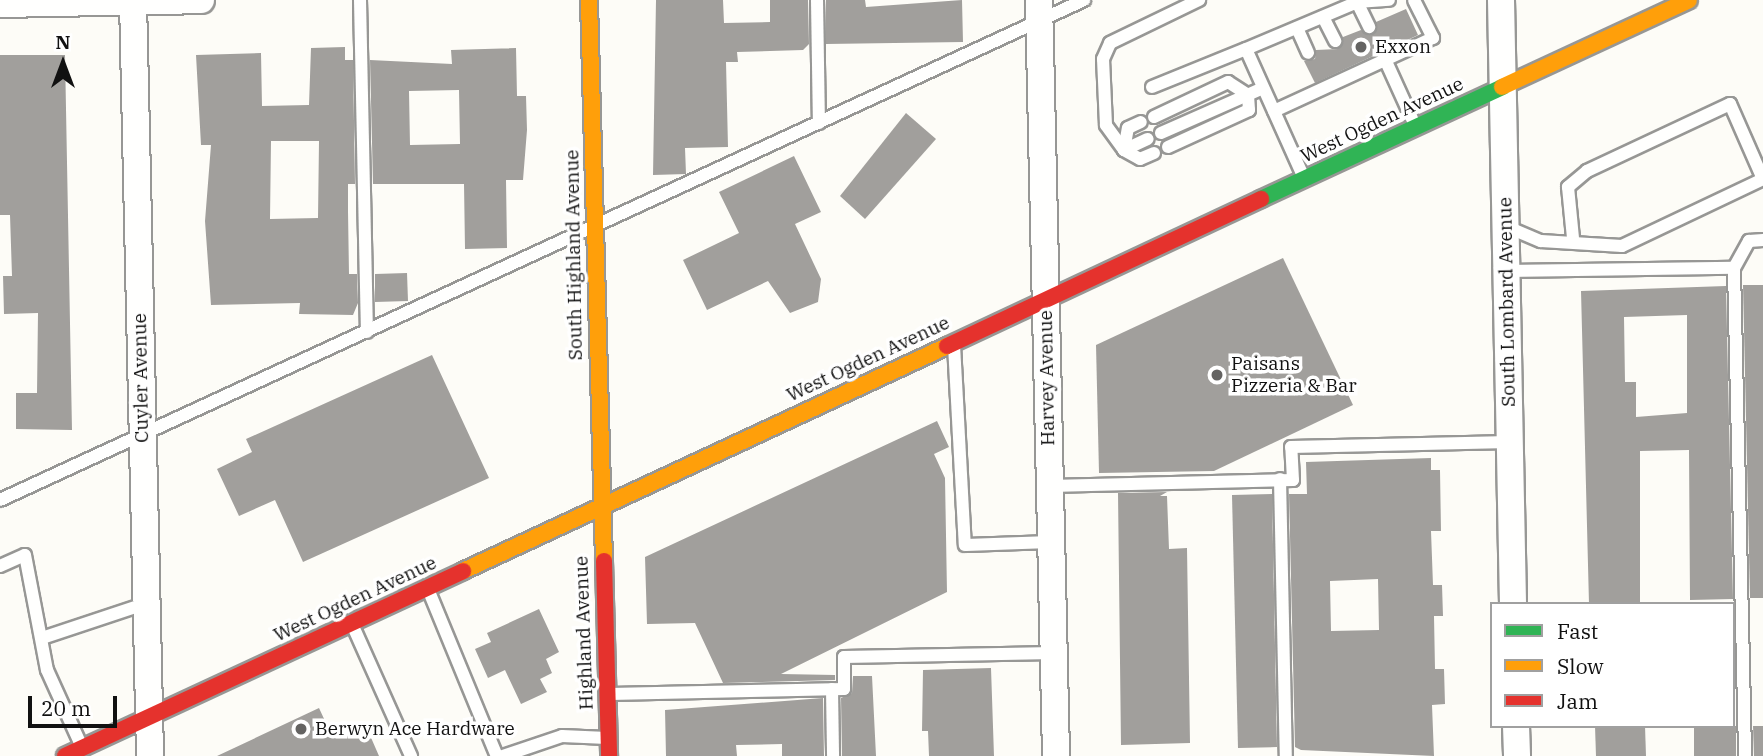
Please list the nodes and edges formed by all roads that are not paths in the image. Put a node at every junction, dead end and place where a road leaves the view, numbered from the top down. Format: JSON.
{"nodes":[{"id":1,"x":201,"y":0,"type":"edge"},
{"id":2,"x":360,"y":0,"type":"edge"},
{"id":3,"x":589,"y":0,"type":"edge"},
{"id":4,"x":817,"y":0,"type":"edge"},
{"id":5,"x":1084,"y":0,"type":"edge"},
{"id":6,"x":1199,"y":0,"type":"edge"},
{"id":7,"x":1388,"y":0,"type":"edge"},
{"id":8,"x":1413,"y":0,"type":"edge"},
{"id":9,"x":1501,"y":0,"type":"edge"},
{"id":10,"x":1689,"y":0,"type":"edge"},
{"id":11,"x":133,"y":1,"type":"edge"},
{"id":12,"x":1357,"y":2,"type":"junction"},
{"id":13,"x":0,"y":4,"type":"edge"},
{"id":14,"x":1040,"y":10,"type":"edge"},
{"id":15,"x":1323,"y":17,"type":"junction"},
{"id":16,"x":1369,"y":27,"type":"dead end"},
{"id":17,"x":1297,"y":28,"type":"junction"},
{"id":18,"x":1335,"y":41,"type":"dead end"},
{"id":19,"x":1246,"y":49,"type":"junction"},
{"id":20,"x":1308,"y":54,"type":"dead end"},
{"id":21,"x":1385,"y":58,"type":"junction"},
{"id":22,"x":1152,"y":87,"type":"dead end"},
{"id":23,"x":1503,"y":87,"type":"junction"},
{"id":24,"x":1263,"y":88,"type":"junction"},
{"id":25,"x":1248,"y":95,"type":"junction"},
{"id":26,"x":1274,"y":111,"type":"junction"},
{"id":27,"x":820,"y":124,"type":"junction"},
{"id":28,"x":1416,"y":127,"type":"junction"},
{"id":29,"x":1161,"y":133,"type":"dead end"},
{"id":30,"x":1148,"y":139,"type":"dead end"},
{"id":31,"x":1168,"y":147,"type":"dead end"},
{"id":32,"x":1124,"y":150,"type":"junction"},
{"id":33,"x":1154,"y":153,"type":"dead end"},
{"id":34,"x":1305,"y":179,"type":"junction"},
{"id":35,"x":1505,"y":226,"type":"junction"},
{"id":36,"x":594,"y":228,"type":"junction"},
{"id":37,"x":1573,"y":238,"type":"junction"},
{"id":38,"x":1763,"y":240,"type":"edge"},
{"id":39,"x":1734,"y":268,"type":"junction"},
{"id":40,"x":1506,"y":271,"type":"junction"},
{"id":41,"x":1045,"y":295,"type":"junction"},
{"id":42,"x":367,"y":332,"type":"junction"},
{"id":43,"x":954,"y":342,"type":"junction"},
{"id":44,"x":142,"y":433,"type":"junction"},
{"id":45,"x":1509,"y":442,"type":"junction"},
{"id":46,"x":1280,"y":480,"type":"junction"},
{"id":47,"x":1050,"y":486,"type":"junction"},
{"id":48,"x":0,"y":500,"type":"edge"},
{"id":49,"x":601,"y":509,"type":"junction"},
{"id":50,"x":1051,"y":542,"type":"junction"},
{"id":51,"x":0,"y":566,"type":"edge"},
{"id":52,"x":428,"y":589,"type":"junction"},
{"id":53,"x":1513,"y":602,"type":"edge"},
{"id":54,"x":147,"y":603,"type":"junction"},
{"id":55,"x":352,"y":624,"type":"junction"},
{"id":56,"x":42,"y":638,"type":"junction"},
{"id":57,"x":1054,"y":653,"type":"junction"},
{"id":58,"x":832,"y":688,"type":"junction"},
{"id":59,"x":607,"y":694,"type":"junction"},
{"id":60,"x":149,"y":717,"type":"junction"},
{"id":61,"x":1516,"y":728,"type":"edge"},
{"id":62,"x":608,"y":738,"type":"junction"},
{"id":63,"x":82,"y":748,"type":"junction"},
{"id":64,"x":65,"y":756,"type":"edge"},
{"id":65,"x":150,"y":756,"type":"edge"},
{"id":66,"x":411,"y":756,"type":"edge"},
{"id":67,"x":497,"y":756,"type":"edge"},
{"id":68,"x":503,"y":756,"type":"edge"},
{"id":69,"x":609,"y":756,"type":"edge"},
{"id":70,"x":833,"y":756,"type":"edge"},
{"id":71,"x":1056,"y":756,"type":"edge"},
{"id":72,"x":1286,"y":756,"type":"edge"},
{"id":73,"x":1517,"y":756,"type":"edge"},
{"id":74,"x":1745,"y":756,"type":"edge"}],
"edges":[{"from":1,"to":11,"type":"street"},
{"from":2,"to":42,"type":"lane"},
{"from":3,"to":36,"type":"main road","name":"South Highland Avenue"},
{"from":4,"to":27,"type":"lane"},
{"from":5,"to":14,"type":"lane"},
{"from":6,"to":32,"type":"lane"},
{"from":7,"to":12,"type":"lane"},
{"from":8,"to":21,"type":"lane"},
{"from":9,"to":23,"type":"street","name":"South Lombard Avenue"},
{"from":10,"to":23,"type":"main road","name":"West Ogden Avenue"},
{"from":11,"to":13,"type":"street"},
{"from":11,"to":44,"type":"street","name":"Cuyler Avenue"},
{"from":12,"to":15,"type":"lane"},
{"from":12,"to":16,"type":"lane"},
{"from":14,"to":27,"type":"lane"},
{"from":14,"to":41,"type":"street","name":"Harvey Avenue"},
{"from":15,"to":17,"type":"lane"},
{"from":15,"to":18,"type":"lane"},
{"from":17,"to":19,"type":"lane"},
{"from":17,"to":20,"type":"lane"},
{"from":19,"to":22,"type":"lane"},
{"from":19,"to":24,"type":"lane"},
{"from":21,"to":26,"type":"lane"},
{"from":21,"to":28,"type":"lane"},
{"from":23,"to":28,"type":"main road","name":"West Ogden Avenue"},
{"from":23,"to":35,"type":"street","name":"South Lombard Avenue"},
{"from":24,"to":25,"type":"lane"},
{"from":24,"to":26,"type":"lane"},
{"from":25,"to":29,"type":"lane"},
{"from":25,"to":31,"type":"lane"},
{"from":25,"to":32,"type":"lane"},
{"from":26,"to":34,"type":"lane"},
{"from":27,"to":36,"type":"lane"},
{"from":28,"to":34,"type":"main road","name":"West Ogden Avenue"},
{"from":30,"to":32,"type":"lane"},
{"from":32,"to":33,"type":"lane"},
{"from":34,"to":41,"type":"main road","name":"West Ogden Avenue"},
{"from":35,"to":37,"type":"lane"},
{"from":35,"to":40,"type":"street","name":"South Lombard Avenue"},
{"from":36,"to":42,"type":"lane"},
{"from":36,"to":49,"type":"main road","name":"South Highland Avenue"},
{"from":37,"to":37,"type":"lane"},
{"from":38,"to":39,"type":"lane"},
{"from":39,"to":40,"type":"lane"},
{"from":39,"to":74,"type":"lane"},
{"from":40,"to":45,"type":"street","name":"South Lombard Avenue"},
{"from":41,"to":43,"type":"main road","name":"West Ogden Avenue"},
{"from":41,"to":47,"type":"street","name":"Harvey Avenue"},
{"from":42,"to":44,"type":"lane"},
{"from":43,"to":49,"type":"main road","name":"West Ogden Avenue"},
{"from":43,"to":50,"type":"lane"},
{"from":44,"to":48,"type":"lane"},
{"from":44,"to":54,"type":"street","name":"Cuyler Avenue"},
{"from":45,"to":46,"type":"lane"},
{"from":45,"to":53,"type":"street","name":"South Lombard Avenue"},
{"from":46,"to":47,"type":"lane"},
{"from":46,"to":72,"type":"lane"},
{"from":47,"to":50,"type":"street","name":"Harvey Avenue"},
{"from":49,"to":52,"type":"main road","name":"West Ogden Avenue"},
{"from":49,"to":59,"type":"main road","name":"Highland Avenue"},
{"from":50,"to":57,"type":"street","name":"Harvey Avenue"},
{"from":51,"to":56,"type":"lane"},
{"from":52,"to":55,"type":"main road","name":"West Ogden Avenue"},
{"from":52,"to":67,"type":"lane"},
{"from":54,"to":56,"type":"lane"},
{"from":54,"to":60,"type":"street","name":"Cuyler Avenue"},
{"from":55,"to":60,"type":"main road","name":"West Ogden Avenue"},
{"from":55,"to":66,"type":"lane"},
{"from":56,"to":63,"type":"lane"},
{"from":57,"to":58,"type":"lane"},
{"from":57,"to":71,"type":"street","name":"Harvey Avenue"},
{"from":58,"to":59,"type":"lane"},
{"from":58,"to":70,"type":"lane"},
{"from":59,"to":62,"type":"main road","name":"Highland Avenue"},
{"from":60,"to":63,"type":"main road","name":"West Ogden Avenue"},
{"from":60,"to":65,"type":"street","name":"Cuyler Avenue"},
{"from":61,"to":73,"type":"street"},
{"from":62,"to":68,"type":"lane"},
{"from":62,"to":69,"type":"main road","name":"Highland Avenue"},
{"from":63,"to":64,"type":"main road","name":"West Ogden Avenue"}]}
